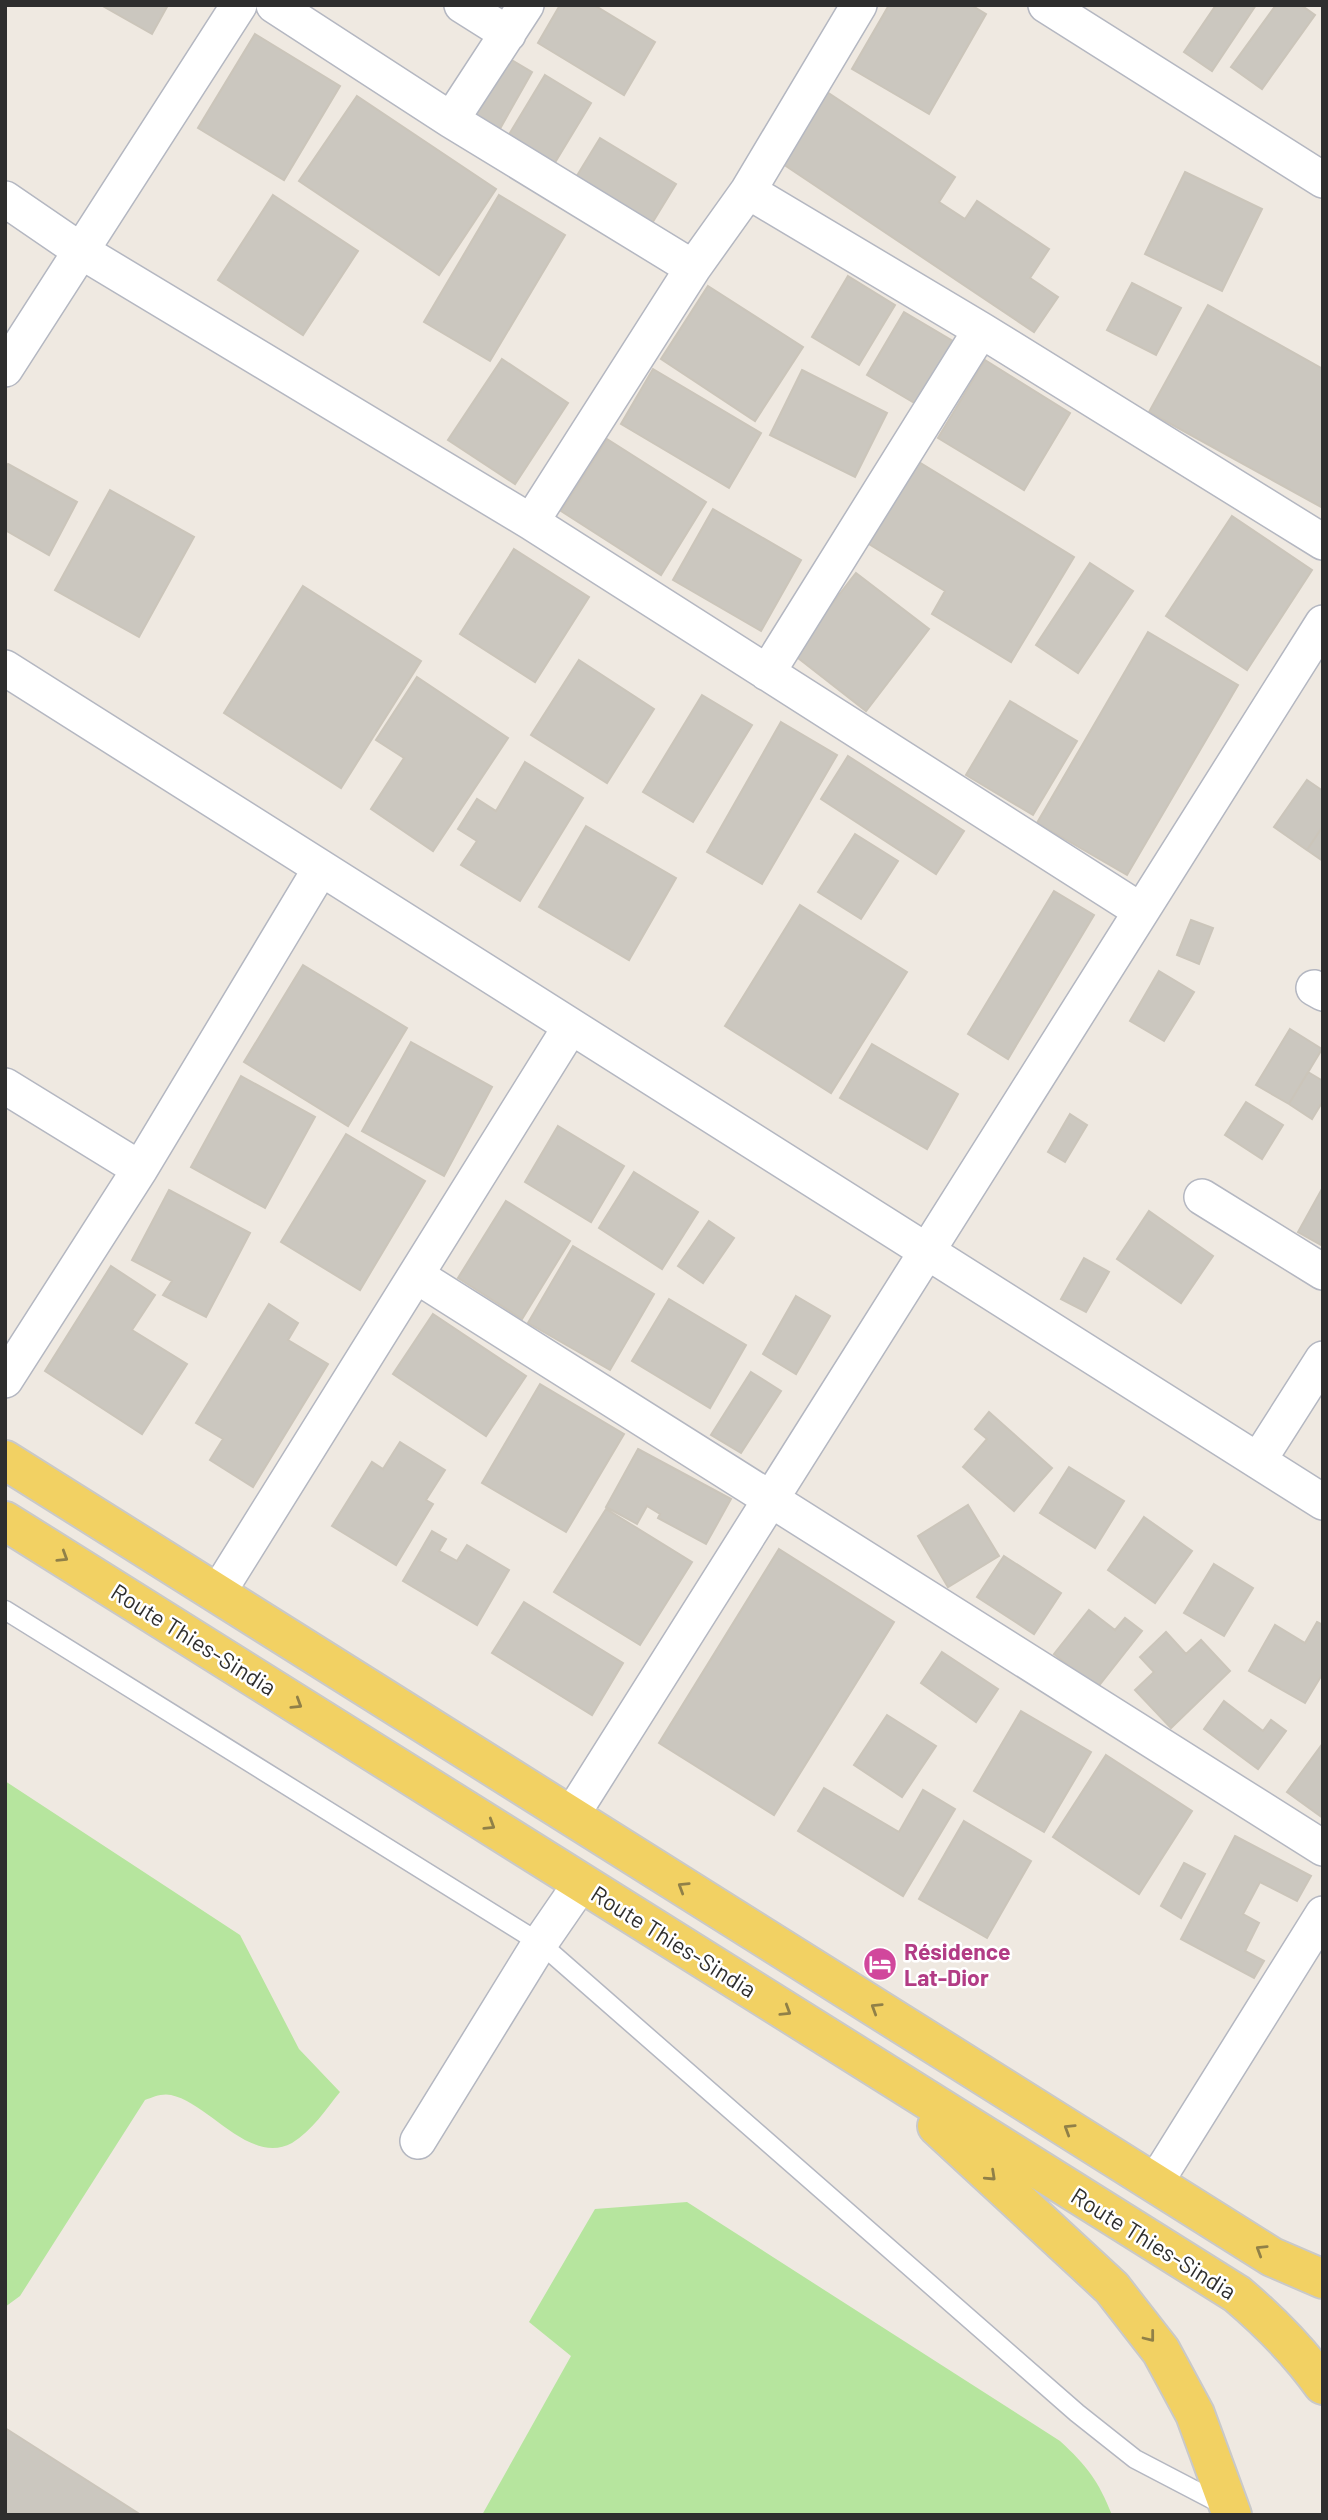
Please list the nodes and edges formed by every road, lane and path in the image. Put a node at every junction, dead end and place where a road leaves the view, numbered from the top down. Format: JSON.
{"nodes":[{"id":1,"x":239,"y":5,"type":"edge"},
{"id":2,"x":274,"y":5,"type":"edge"},
{"id":3,"x":462,"y":5,"type":"edge"},
{"id":4,"x":859,"y":5,"type":"edge"},
{"id":5,"x":1062,"y":9,"type":"edge"},
{"id":6,"x":517,"y":19,"type":"edge"},
{"id":7,"x":451,"y":120,"type":"junction"},
{"id":8,"x":1323,"y":180,"type":"edge"},
{"id":9,"x":748,"y":191,"type":"junction"},
{"id":10,"x":5,"y":199,"type":"edge"},
{"id":11,"x":81,"y":251,"type":"junction"},
{"id":12,"x":694,"y":268,"type":"junction"},
{"id":13,"x":982,"y":330,"type":"junction"},
{"id":14,"x":5,"y":369,"type":"edge"},
{"id":15,"x":531,"y":522,"type":"junction"},
{"id":16,"x":1323,"y":542,"type":"edge"},
{"id":17,"x":1323,"y":623,"type":"edge"},
{"id":18,"x":5,"y":668,"type":"edge"},
{"id":19,"x":768,"y":673,"type":"junction"},
{"id":20,"x":321,"y":868,"type":"junction"},
{"id":21,"x":1141,"y":911,"type":"junction"},
{"id":22,"x":571,"y":1026,"type":"junction"},
{"id":23,"x":5,"y":1086,"type":"edge"},
{"id":24,"x":140,"y":1169,"type":"junction"},
{"id":25,"x":1202,"y":1197,"type":"dead end"},
{"id":26,"x":926,"y":1251,"type":"junction"},
{"id":27,"x":1323,"y":1272,"type":"edge"},
{"id":28,"x":417,"y":1276,"type":"junction"},
{"id":29,"x":1323,"y":1359,"type":"edge"},
{"id":30,"x":5,"y":1380,"type":"edge"},
{"id":31,"x":5,"y":1460,"type":"edge"},
{"id":32,"x":1258,"y":1461,"type":"junction"},
{"id":33,"x":769,"y":1499,"type":"junction"},
{"id":34,"x":1323,"y":1502,"type":"edge"},
{"id":35,"x":5,"y":1521,"type":"edge"},
{"id":36,"x":218,"y":1594,"type":"junction"},
{"id":37,"x":5,"y":1610,"type":"edge"},
{"id":38,"x":571,"y":1816,"type":"junction"},
{"id":39,"x":1323,"y":1848,"type":"edge"},
{"id":40,"x":582,"y":1882,"type":"junction"},
{"id":41,"x":1323,"y":1914,"type":"edge"},
{"id":42,"x":540,"y":1943,"type":"junction"},
{"id":43,"x":869,"y":2063,"type":"junction"},
{"id":44,"x":418,"y":2141,"type":"dead end"},
{"id":45,"x":1155,"y":2183,"type":"junction"},
{"id":46,"x":1323,"y":2279,"type":"edge"},
{"id":47,"x":1323,"y":2344,"type":"edge"},
{"id":48,"x":1323,"y":2382,"type":"edge"},
{"id":49,"x":1231,"y":2512,"type":"edge"}],
"edges":[{"from":1,"to":11,"type":"street"},
{"from":2,"to":7,"type":"street"},
{"from":3,"to":6,"type":"street"},
{"from":4,"to":9,"type":"street"},
{"from":5,"to":8,"type":"street"},
{"from":6,"to":7,"type":"street"},
{"from":7,"to":12,"type":"street"},
{"from":9,"to":12,"type":"street"},
{"from":9,"to":13,"type":"street"},
{"from":10,"to":11,"type":"street"},
{"from":11,"to":14,"type":"street"},
{"from":11,"to":15,"type":"street"},
{"from":12,"to":15,"type":"street"},
{"from":13,"to":16,"type":"street"},
{"from":13,"to":19,"type":"street"},
{"from":15,"to":19,"type":"street"},
{"from":17,"to":21,"type":"street"},
{"from":18,"to":20,"type":"street"},
{"from":19,"to":21,"type":"street"},
{"from":20,"to":22,"type":"street"},
{"from":20,"to":24,"type":"street"},
{"from":21,"to":26,"type":"street"},
{"from":22,"to":26,"type":"street"},
{"from":22,"to":28,"type":"street"},
{"from":23,"to":24,"type":"street"},
{"from":24,"to":30,"type":"street"},
{"from":25,"to":27,"type":"street"},
{"from":26,"to":32,"type":"street"},
{"from":26,"to":33,"type":"street"},
{"from":28,"to":33,"type":"street"},
{"from":28,"to":36,"type":"street"},
{"from":29,"to":32,"type":"street"},
{"from":31,"to":36,"type":"main road"},
{"from":32,"to":34,"type":"street"},
{"from":33,"to":38,"type":"street"},
{"from":33,"to":39,"type":"street"},
{"from":35,"to":40,"type":"main road","name":"Route Thies-Sindia","one_way":true},
{"from":36,"to":38,"type":"main road"},
{"from":37,"to":42,"type":"lane"},
{"from":45,"to":38,"type":"main road","one_way":true},
{"from":40,"to":42,"type":"street"},
{"from":40,"to":43,"type":"main road","name":"Route Thies-Sindia","one_way":true},
{"from":41,"to":45,"type":"street"},
{"from":42,"to":44,"type":"street"},
{"from":42,"to":49,"type":"lane"},
{"from":43,"to":48,"type":"main road","name":"Route Thies-Sindia"},
{"from":43,"to":49,"type":"main road","one_way":true},
{"from":46,"to":45,"type":"main road","one_way":true},
{"from":47,"to":48,"type":"main road"}]}
